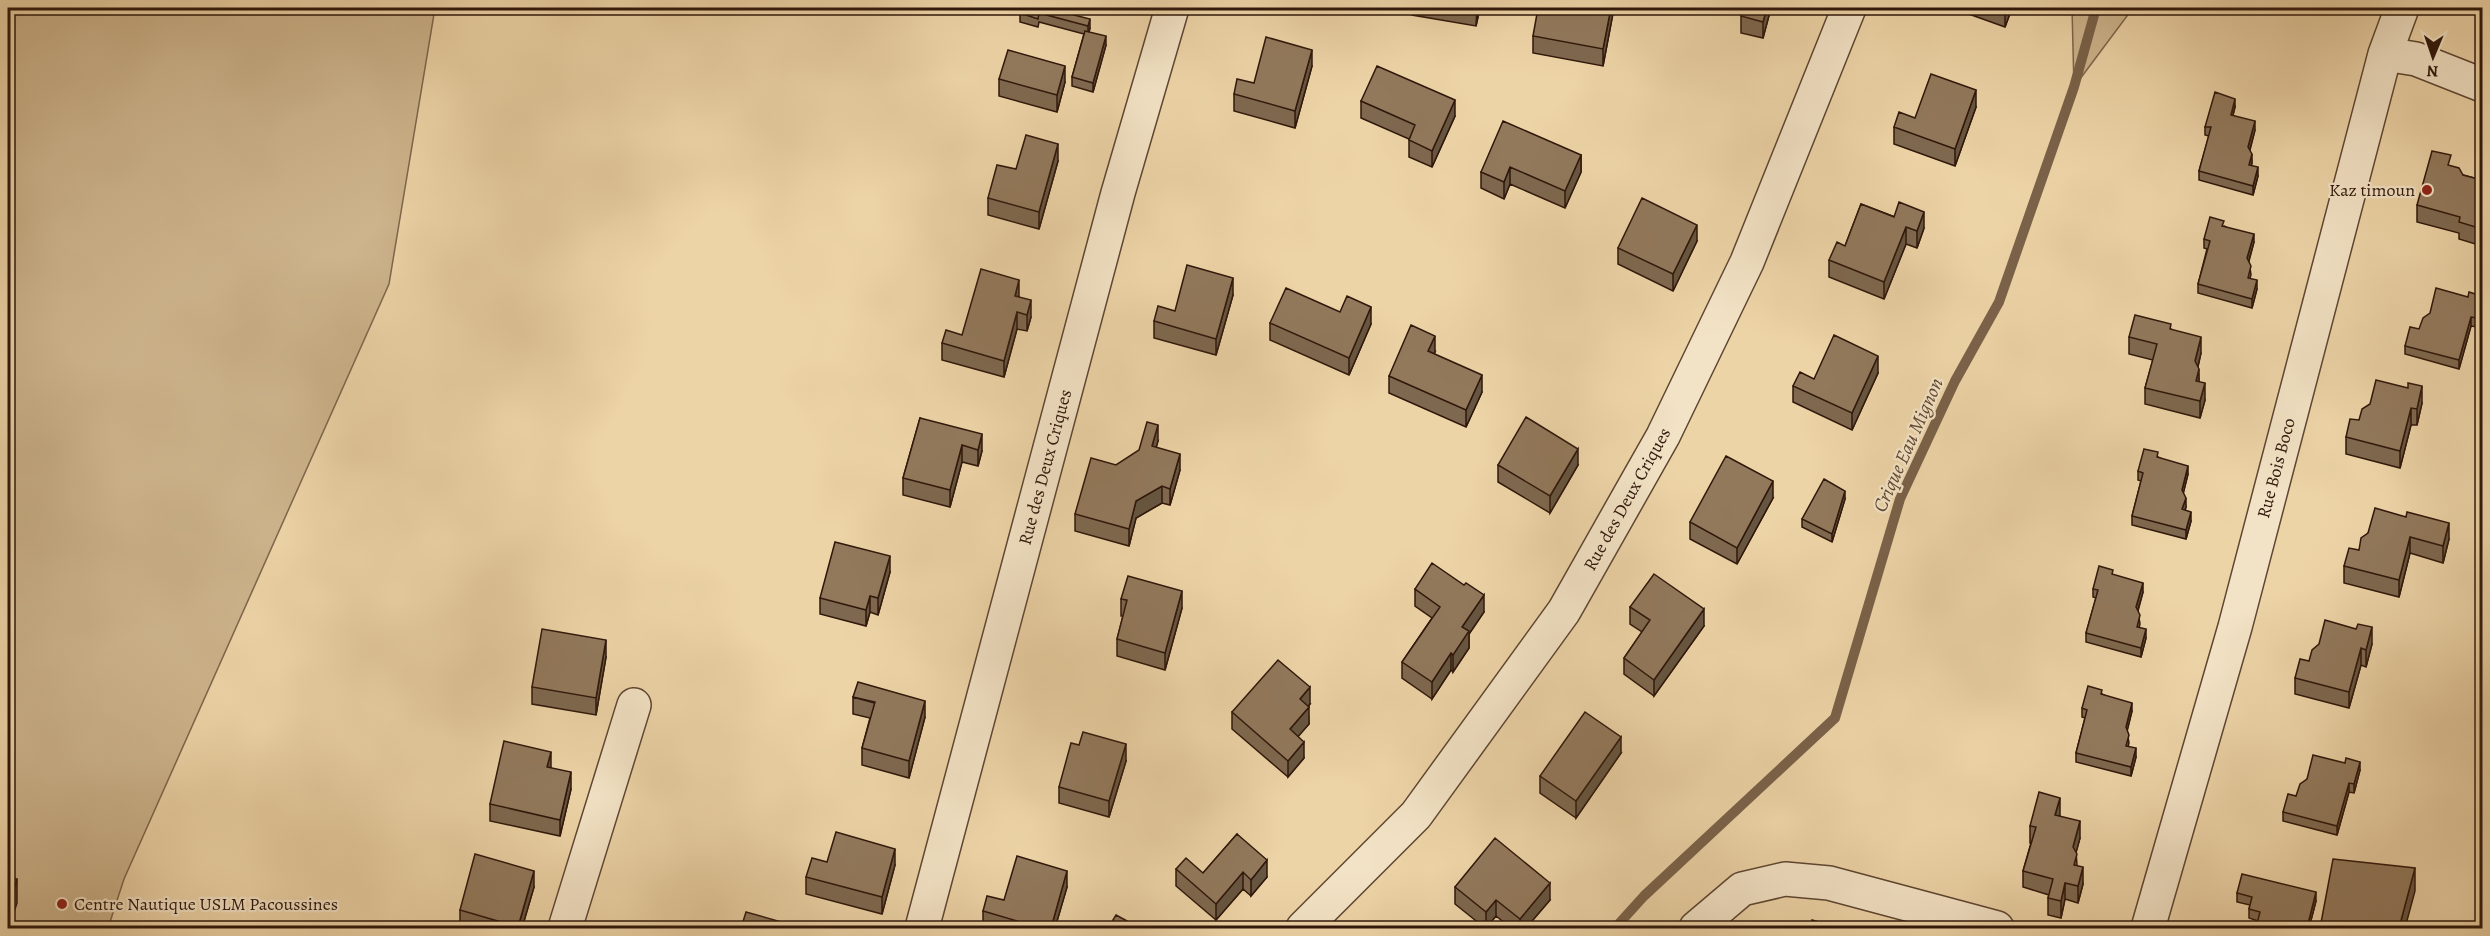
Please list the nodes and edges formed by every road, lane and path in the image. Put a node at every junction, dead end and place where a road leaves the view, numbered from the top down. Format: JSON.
{"nodes":[{"id":1,"x":1172,"y":8,"type":"edge"},
{"id":2,"x":1849,"y":8,"type":"edge"},
{"id":3,"x":2402,"y":8,"type":"edge"},
{"id":4,"x":2385,"y":54,"type":"junction"},
{"id":5,"x":2482,"y":86,"type":"edge"},
{"id":6,"x":634,"y":705,"type":"dead end"},
{"id":7,"x":565,"y":928,"type":"edge"},
{"id":8,"x":922,"y":928,"type":"edge"},
{"id":9,"x":1303,"y":928,"type":"edge"},
{"id":10,"x":1696,"y":928,"type":"edge"},
{"id":11,"x":1997,"y":928,"type":"edge"},
{"id":12,"x":2148,"y":928,"type":"edge"}],
"edges":[{"from":1,"to":8,"type":"street","name":"Rue des Deux Criques"},
{"from":2,"to":9,"type":"street","name":"Rue des Deux Criques"},
{"from":3,"to":4,"type":"street","name":"Rue Bois Boco"},
{"from":4,"to":5,"type":"street"},
{"from":4,"to":12,"type":"street","name":"Rue Bois Boco"},
{"from":6,"to":7,"type":"street"},
{"from":10,"to":11,"type":"street"}]}
